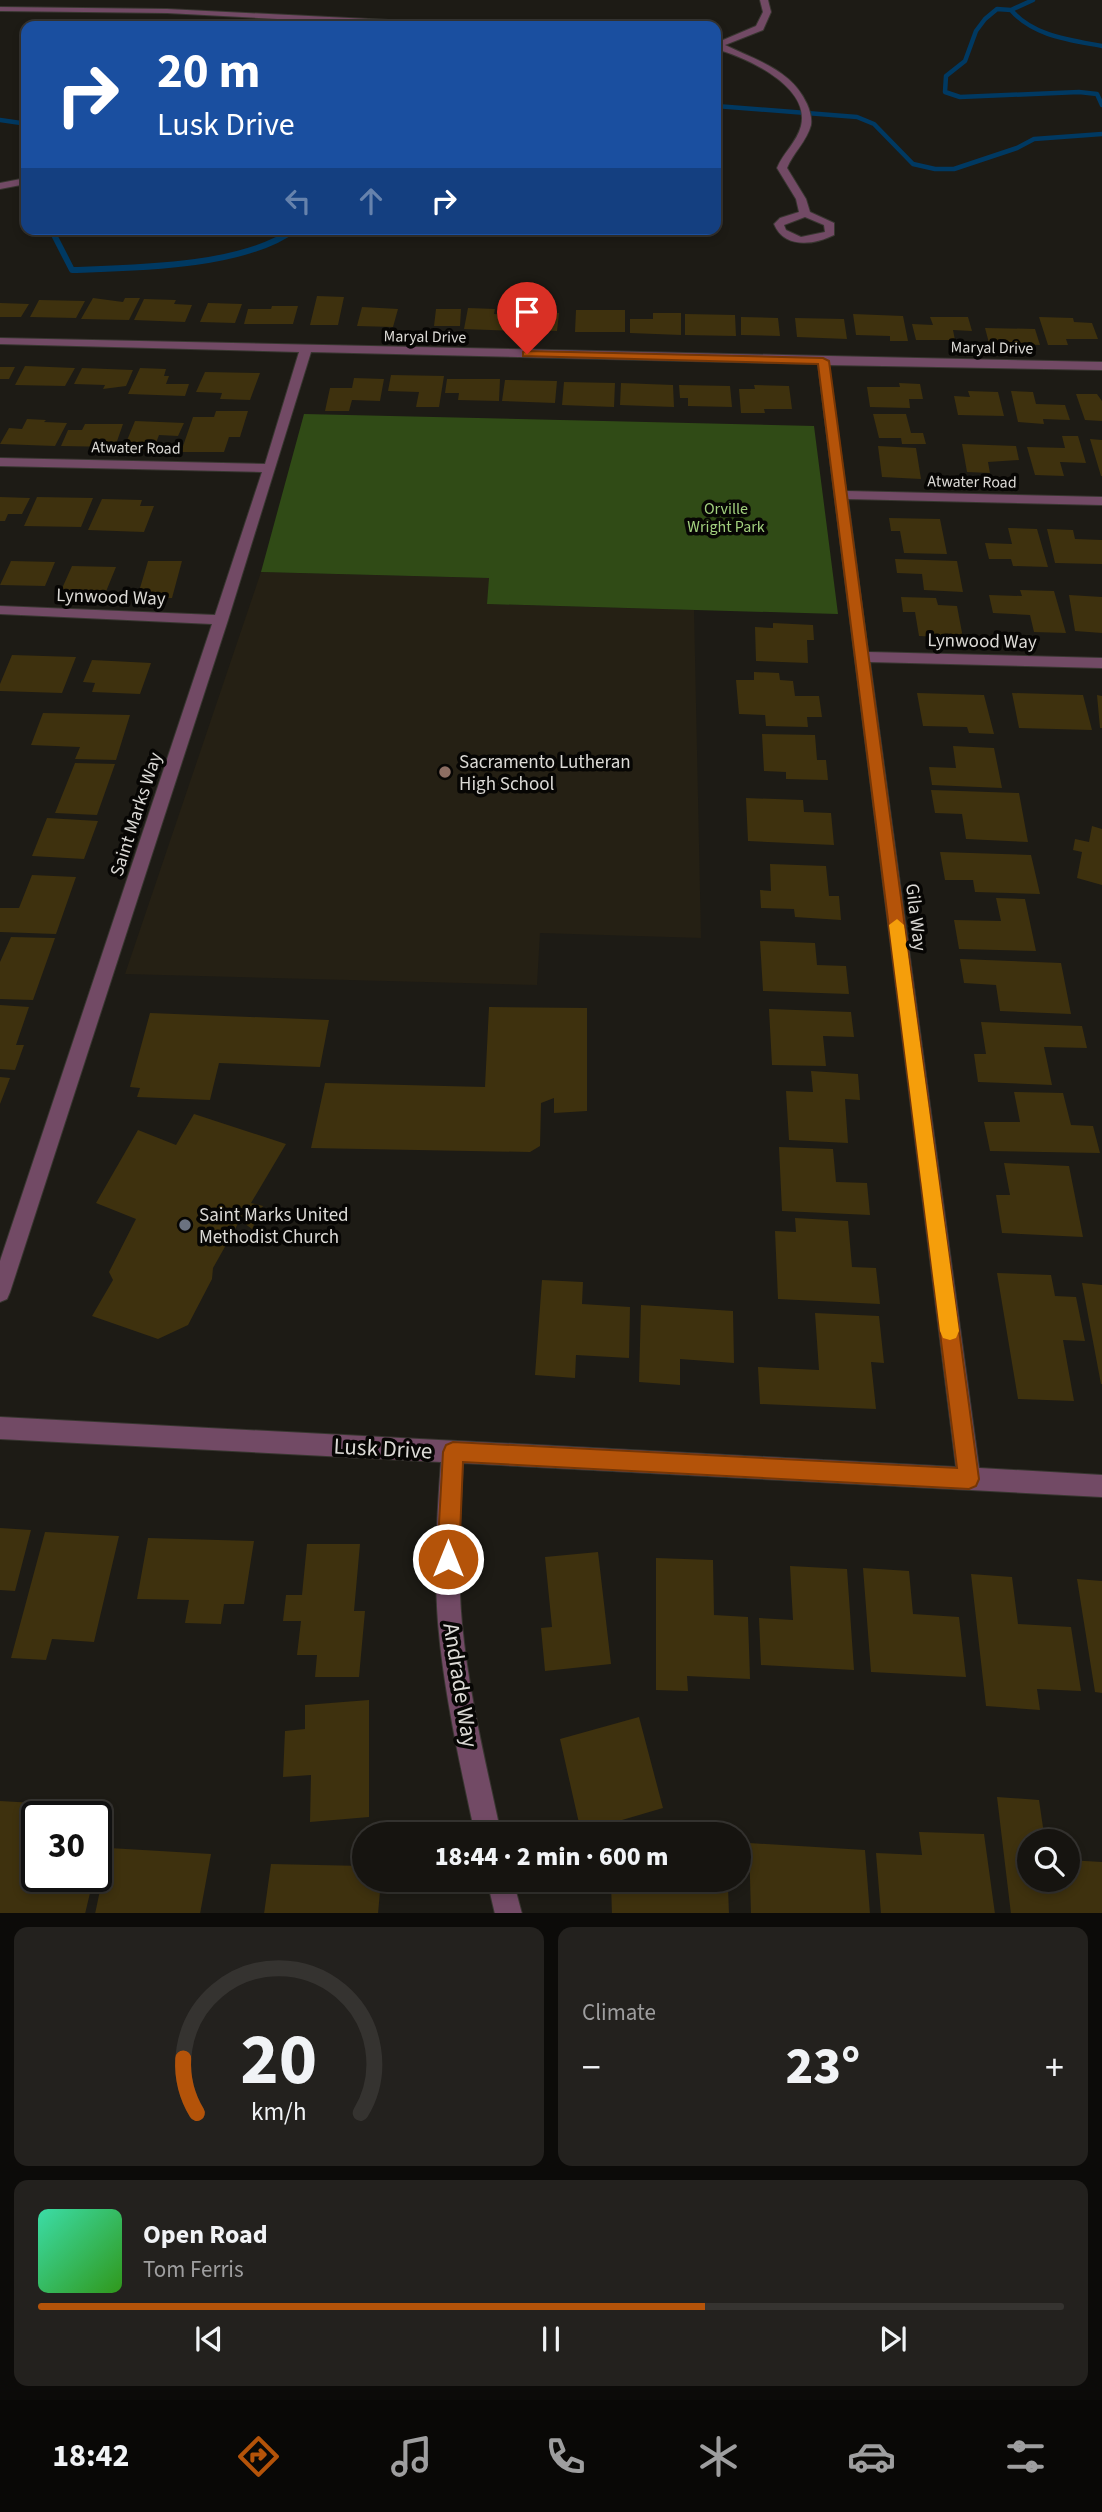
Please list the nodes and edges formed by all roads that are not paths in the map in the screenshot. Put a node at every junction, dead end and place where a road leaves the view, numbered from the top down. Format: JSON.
{"nodes":[{"id":1,"x":764,"y":0,"type":"edge"},
{"id":2,"x":0,"y":9,"type":"edge"},
{"id":3,"x":257,"y":13,"type":"junction"},
{"id":4,"x":259,"y":21,"type":"edge"},
{"id":5,"x":375,"y":21,"type":"edge"},
{"id":6,"x":721,"y":44,"type":"edge"},
{"id":7,"x":721,"y":48,"type":"edge"},
{"id":8,"x":21,"y":182,"type":"edge"},
{"id":9,"x":0,"y":186,"type":"edge"},
{"id":10,"x":805,"y":214,"type":"dead end"},
{"id":11,"x":0,"y":341,"type":"edge"},
{"id":12,"x":306,"y":348,"type":"junction"},
{"id":13,"x":823,"y":361,"type":"junction"},
{"id":14,"x":1102,"y":366,"type":"edge"},
{"id":15,"x":0,"y":462,"type":"edge"},
{"id":16,"x":270,"y":468,"type":"junction"},
{"id":17,"x":841,"y":495,"type":"junction"},
{"id":18,"x":1102,"y":501,"type":"edge"},
{"id":19,"x":0,"y":610,"type":"edge"},
{"id":20,"x":221,"y":620,"type":"junction"},
{"id":21,"x":862,"y":657,"type":"junction"},
{"id":22,"x":1102,"y":663,"type":"edge"},
{"id":23,"x":0,"y":1292,"type":"edge"},
{"id":24,"x":0,"y":1428,"type":"edge"},
{"id":25,"x":453,"y":1452,"type":"junction"},
{"id":26,"x":969,"y":1479,"type":"junction"},
{"id":27,"x":1102,"y":1486,"type":"edge"},
{"id":28,"x":485,"y":1822,"type":"edge"},
{"id":29,"x":503,"y":1892,"type":"edge"},
{"id":30,"x":509,"y":1913,"type":"edge"}],
"edges":[{"from":1,"to":6,"type":"street"},
{"from":2,"to":3,"type":"street"},
{"from":3,"to":4,"type":"street"},
{"from":3,"to":5,"type":"street"},
{"from":7,"to":10,"type":"street"},
{"from":8,"to":9,"type":"street"},
{"from":11,"to":12,"type":"street","name":"Maryal Drive"},
{"from":12,"to":13,"type":"street","name":"Maryal Drive"},
{"from":12,"to":16,"type":"street","name":"Saint Marks Way"},
{"from":13,"to":14,"type":"street","name":"Maryal Drive"},
{"from":13,"to":17,"type":"street","name":"Gila Way"},
{"from":15,"to":16,"type":"street","name":"Atwater Road"},
{"from":16,"to":20,"type":"street","name":"Saint Marks Way"},
{"from":17,"to":18,"type":"street","name":"Atwater Road"},
{"from":17,"to":21,"type":"street","name":"Gila Way"},
{"from":19,"to":20,"type":"street","name":"Lynwood Way"},
{"from":20,"to":23,"type":"street","name":"Saint Marks Way"},
{"from":21,"to":22,"type":"street","name":"Lynwood Way"},
{"from":21,"to":26,"type":"street","name":"Gila Way"},
{"from":24,"to":25,"type":"street","name":"Lusk Drive"},
{"from":25,"to":26,"type":"street","name":"Lusk Drive"},
{"from":25,"to":28,"type":"street","name":"Andrade Way"},
{"from":26,"to":27,"type":"street","name":"Lusk Drive"},
{"from":29,"to":30,"type":"street"}]}
